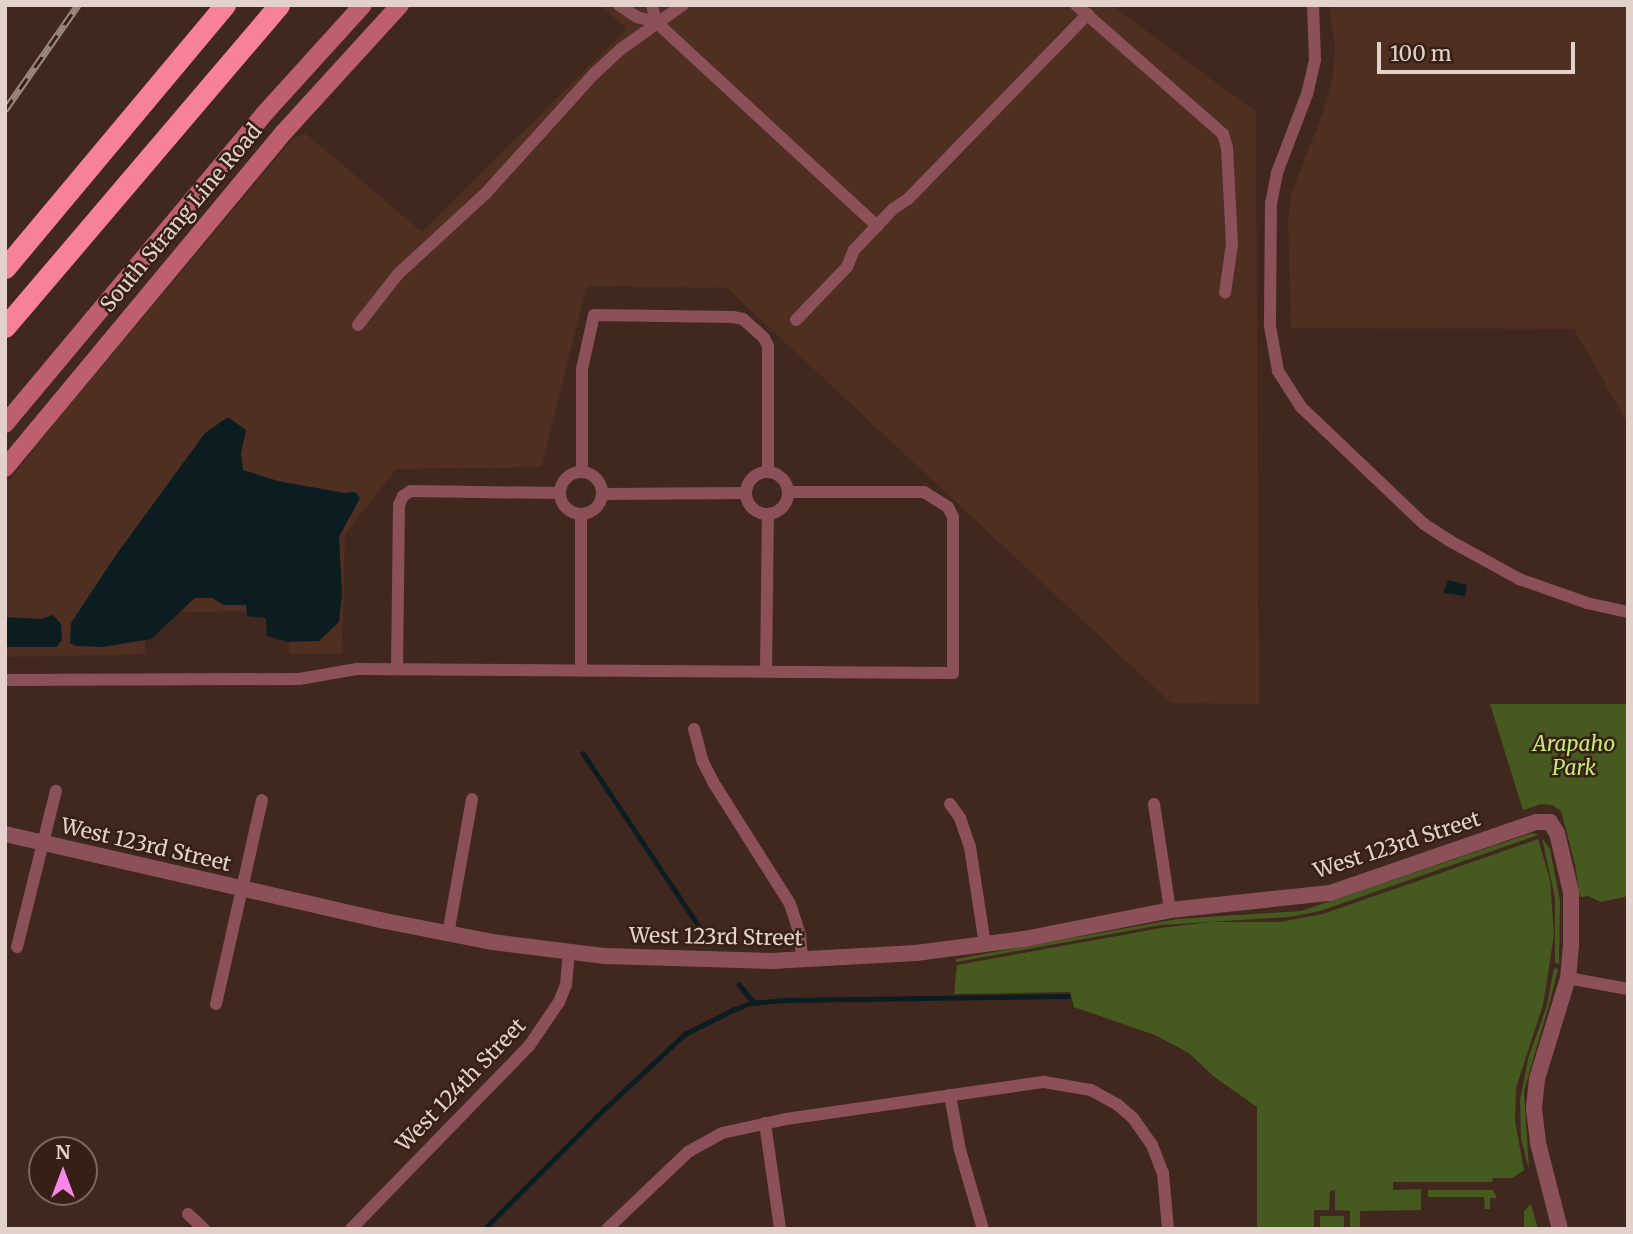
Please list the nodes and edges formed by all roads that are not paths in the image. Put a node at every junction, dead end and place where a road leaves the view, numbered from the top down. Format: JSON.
{"nodes":[{"id":1,"x":225,"y":5,"type":"edge"},
{"id":2,"x":363,"y":5,"type":"edge"},
{"id":3,"x":400,"y":5,"type":"edge"},
{"id":4,"x":619,"y":5,"type":"edge"},
{"id":5,"x":652,"y":5,"type":"edge"},
{"id":6,"x":683,"y":5,"type":"edge"},
{"id":7,"x":1076,"y":5,"type":"edge"},
{"id":8,"x":1313,"y":5,"type":"edge"},
{"id":9,"x":281,"y":7,"type":"edge"},
{"id":10,"x":1088,"y":14,"type":"junction"},
{"id":11,"x":656,"y":22,"type":"junction"},
{"id":12,"x":877,"y":226,"type":"junction"},
{"id":13,"x":5,"y":268,"type":"edge"},
{"id":14,"x":1225,"y":293,"type":"dead end"},
{"id":15,"x":796,"y":320,"type":"dead end"},
{"id":16,"x":358,"y":325,"type":"dead end"},
{"id":17,"x":5,"y":327,"type":"edge"},
{"id":18,"x":5,"y":425,"type":"edge"},
{"id":19,"x":5,"y":468,"type":"edge"},
{"id":20,"x":768,"y":471,"type":"junction"},
{"id":21,"x":582,"y":472,"type":"junction"},
{"id":22,"x":789,"y":492,"type":"junction"},
{"id":23,"x":560,"y":493,"type":"junction"},
{"id":24,"x":746,"y":493,"type":"junction"},
{"id":25,"x":602,"y":494,"type":"junction"},
{"id":26,"x":581,"y":514,"type":"junction"},
{"id":27,"x":768,"y":514,"type":"junction"},
{"id":28,"x":1628,"y":612,"type":"edge"},
{"id":29,"x":397,"y":669,"type":"junction"},
{"id":30,"x":581,"y":670,"type":"junction"},
{"id":31,"x":766,"y":671,"type":"junction"},
{"id":32,"x":5,"y":680,"type":"edge"},
{"id":33,"x":694,"y":729,"type":"dead end"},
{"id":34,"x":56,"y":791,"type":"dead end"},
{"id":35,"x":472,"y":799,"type":"dead end"},
{"id":36,"x":262,"y":800,"type":"dead end"},
{"id":37,"x":950,"y":804,"type":"dead end"},
{"id":38,"x":1154,"y":804,"type":"dead end"},
{"id":39,"x":5,"y":834,"type":"edge"},
{"id":40,"x":41,"y":842,"type":"junction"},
{"id":41,"x":242,"y":889,"type":"junction"},
{"id":42,"x":1170,"y":910,"type":"junction"},
{"id":43,"x":448,"y":934,"type":"junction"},
{"id":44,"x":985,"y":945,"type":"junction"},
{"id":45,"x":18,"y":947,"type":"dead end"},
{"id":46,"x":569,"y":952,"type":"junction"},
{"id":47,"x":802,"y":960,"type":"junction"},
{"id":48,"x":1568,"y":978,"type":"junction"},
{"id":49,"x":1628,"y":989,"type":"edge"},
{"id":50,"x":216,"y":1004,"type":"dead end"},
{"id":51,"x":950,"y":1095,"type":"junction"},
{"id":52,"x":765,"y":1123,"type":"junction"},
{"id":53,"x":188,"y":1214,"type":"dead end"},
{"id":54,"x":204,"y":1229,"type":"edge"},
{"id":55,"x":351,"y":1229,"type":"edge"},
{"id":56,"x":607,"y":1229,"type":"edge"},
{"id":57,"x":780,"y":1229,"type":"edge"},
{"id":58,"x":983,"y":1229,"type":"edge"},
{"id":59,"x":1168,"y":1229,"type":"edge"},
{"id":60,"x":1560,"y":1229,"type":"edge"}],
"edges":[{"from":1,"to":13,"type":"highway"},
{"from":2,"to":18,"type":"main road","name":"South Strang Line Road"},
{"from":3,"to":19,"type":"main road","name":"South Strang Line Road"},
{"from":4,"to":11,"type":"street"},
{"from":5,"to":11,"type":"street"},
{"from":6,"to":11,"type":"street"},
{"from":7,"to":10,"type":"street"},
{"from":8,"to":28,"type":"street"},
{"from":9,"to":17,"type":"highway"},
{"from":10,"to":12,"type":"street"},
{"from":10,"to":14,"type":"street"},
{"from":11,"to":12,"type":"street"},
{"from":11,"to":16,"type":"street"},
{"from":12,"to":15,"type":"street"},
{"from":20,"to":21,"type":"street"},
{"from":20,"to":22,"type":"street"},
{"from":20,"to":24,"type":"street"},
{"from":21,"to":23,"type":"street"},
{"from":21,"to":25,"type":"street"},
{"from":22,"to":27,"type":"street"},
{"from":22,"to":31,"type":"street"},
{"from":23,"to":26,"type":"street"},
{"from":23,"to":29,"type":"street"},
{"from":24,"to":25,"type":"street"},
{"from":24,"to":27,"type":"street"},
{"from":25,"to":26,"type":"street"},
{"from":26,"to":30,"type":"street"},
{"from":27,"to":31,"type":"street"},
{"from":29,"to":30,"type":"street"},
{"from":29,"to":32,"type":"street"},
{"from":30,"to":31,"type":"street"},
{"from":33,"to":47,"type":"street"},
{"from":34,"to":40,"type":"street","name":"West 123rd Street"},
{"from":35,"to":43,"type":"street"},
{"from":36,"to":41,"type":"street","name":"West 123rd Street"},
{"from":37,"to":44,"type":"street"},
{"from":38,"to":42,"type":"street"},
{"from":39,"to":40,"type":"street","name":"West 123rd Street"},
{"from":40,"to":41,"type":"street","name":"West 123rd Street"},
{"from":40,"to":45,"type":"street","name":"West 123rd Street"},
{"from":41,"to":43,"type":"street","name":"West 123rd Street"},
{"from":41,"to":50,"type":"street","name":"West 123rd Street"},
{"from":42,"to":44,"type":"street","name":"West 123rd Street"},
{"from":42,"to":48,"type":"street","name":"West 123rd Street"},
{"from":43,"to":46,"type":"street","name":"West 123rd Street"},
{"from":44,"to":47,"type":"street","name":"West 123rd Street"},
{"from":46,"to":47,"type":"street","name":"West 123rd Street"},
{"from":46,"to":55,"type":"street","name":"West 124th Street"},
{"from":48,"to":49,"type":"street"},
{"from":48,"to":60,"type":"street"},
{"from":51,"to":52,"type":"street"},
{"from":51,"to":58,"type":"street"},
{"from":51,"to":59,"type":"street"},
{"from":52,"to":56,"type":"street"},
{"from":52,"to":57,"type":"street"},
{"from":53,"to":54,"type":"street"}]}
